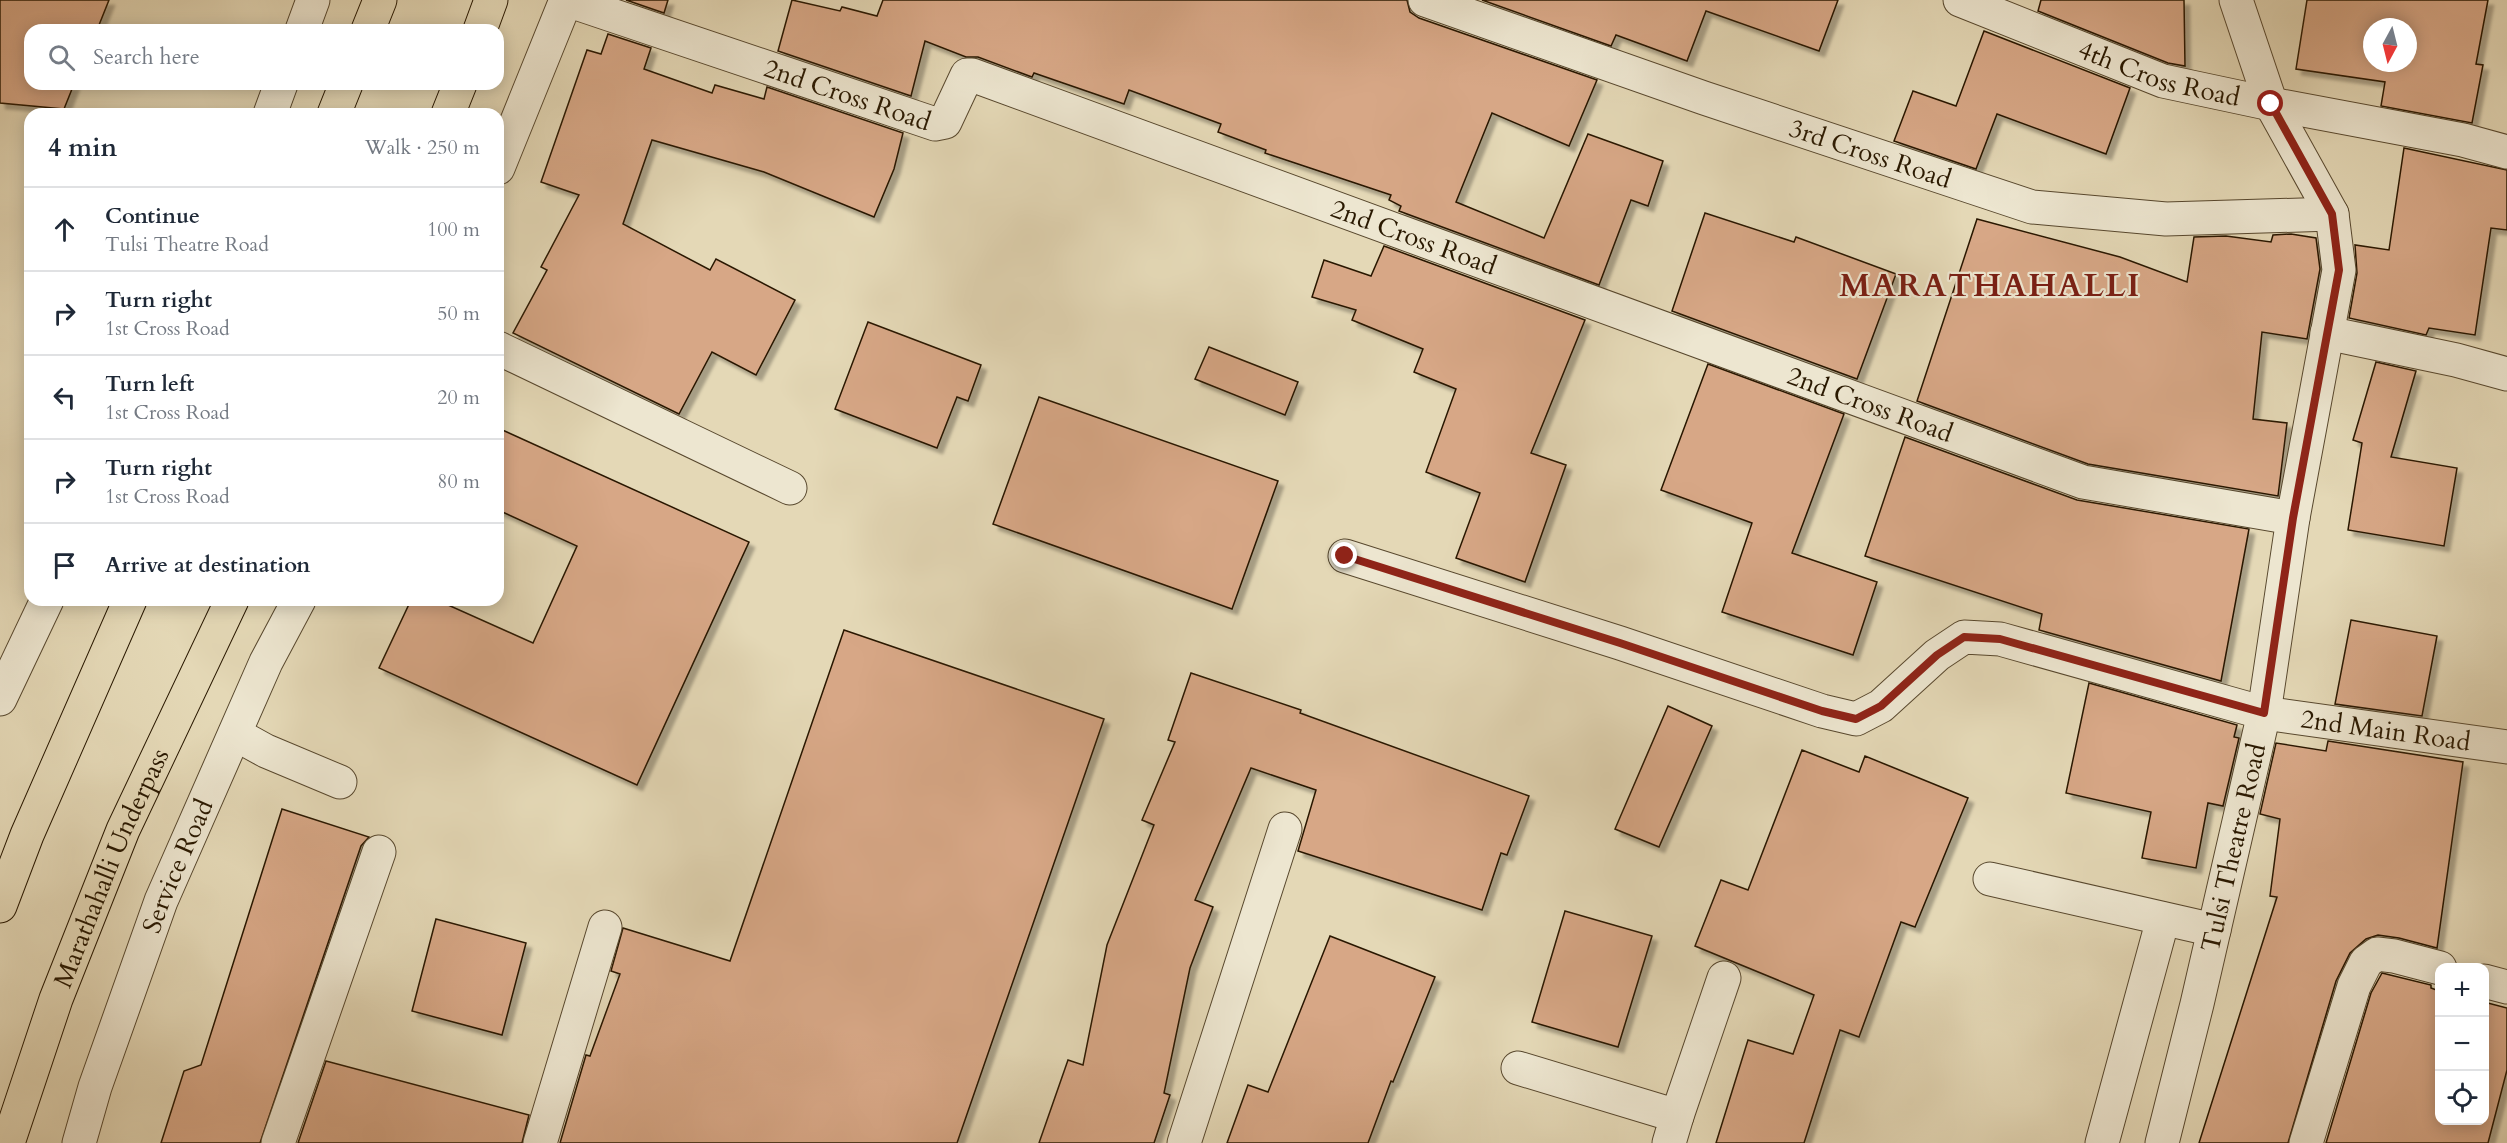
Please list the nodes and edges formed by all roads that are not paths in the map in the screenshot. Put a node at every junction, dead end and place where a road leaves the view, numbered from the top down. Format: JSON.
{"nodes":[{"id":1,"x":313,"y":0,"type":"edge"},
{"id":2,"x":380,"y":0,"type":"edge"},
{"id":3,"x":491,"y":0,"type":"edge"},
{"id":4,"x":567,"y":0,"type":"edge"},
{"id":5,"x":1425,"y":0,"type":"edge"},
{"id":6,"x":1960,"y":0,"type":"edge"},
{"id":7,"x":2236,"y":0,"type":"edge"},
{"id":8,"x":304,"y":24,"type":"edge"},
{"id":9,"x":370,"y":24,"type":"edge"},
{"id":10,"x":482,"y":24,"type":"edge"},
{"id":11,"x":280,"y":90,"type":"edge"},
{"id":12,"x":344,"y":90,"type":"edge"},
{"id":13,"x":458,"y":90,"type":"edge"},
{"id":14,"x":2271,"y":104,"type":"junction"},
{"id":15,"x":272,"y":108,"type":"edge"},
{"id":16,"x":336,"y":108,"type":"edge"},
{"id":17,"x":450,"y":108,"type":"edge"},
{"id":18,"x":2507,"y":152,"type":"edge"},
{"id":19,"x":504,"y":153,"type":"edge"},
{"id":20,"x":2332,"y":214,"type":"junction"},
{"id":21,"x":2327,"y":333,"type":"junction"},
{"id":22,"x":504,"y":351,"type":"edge"},
{"id":23,"x":2507,"y":374,"type":"edge"},
{"id":24,"x":790,"y":488,"type":"dead end"},
{"id":25,"x":2293,"y":518,"type":"junction"},
{"id":26,"x":1345,"y":556,"type":"dead end"},
{"id":27,"x":44,"y":606,"type":"edge"},
{"id":28,"x":127,"y":606,"type":"edge"},
{"id":29,"x":229,"y":606,"type":"edge"},
{"id":30,"x":296,"y":606,"type":"edge"},
{"id":31,"x":0,"y":699,"type":"edge"},
{"id":32,"x":2264,"y":713,"type":"junction"},
{"id":33,"x":235,"y":734,"type":"junction"},
{"id":34,"x":2507,"y":747,"type":"edge"},
{"id":35,"x":340,"y":782,"type":"dead end"},
{"id":36,"x":1285,"y":829,"type":"dead end"},
{"id":37,"x":379,"y":852,"type":"dead end"},
{"id":38,"x":1989,"y":879,"type":"dead end"},
{"id":39,"x":0,"y":906,"type":"edge"},
{"id":40,"x":2163,"y":919,"type":"junction"},
{"id":41,"x":605,"y":927,"type":"dead end"},
{"id":42,"x":2214,"y":930,"type":"junction"},
{"id":43,"x":2435,"y":968,"type":"edge"},
{"id":44,"x":1724,"y":978,"type":"dead end"},
{"id":45,"x":2489,"y":982,"type":"edge"},
{"id":46,"x":2507,"y":987,"type":"edge"},
{"id":47,"x":1518,"y":1068,"type":"dead end"},
{"id":48,"x":1673,"y":1130,"type":"edge"},
{"id":49,"x":78,"y":1141,"type":"edge"},
{"id":50,"x":8,"y":1143,"type":"edge"},
{"id":51,"x":278,"y":1143,"type":"edge"},
{"id":52,"x":540,"y":1143,"type":"edge"},
{"id":53,"x":1184,"y":1143,"type":"edge"},
{"id":54,"x":2102,"y":1143,"type":"edge"},
{"id":55,"x":2162,"y":1143,"type":"edge"},
{"id":56,"x":2306,"y":1143,"type":"edge"}],
"edges":[{"from":1,"to":8,"type":"street"},
{"from":2,"to":9,"type":"highway"},
{"from":3,"to":10,"type":"highway"},
{"from":4,"to":19,"type":"street"},
{"from":4,"to":25,"type":"street","name":"2nd Cross Road"},
{"from":5,"to":20,"type":"street","name":"3rd Cross Road"},
{"from":6,"to":14,"type":"street","name":"4th Cross Road"},
{"from":7,"to":14,"type":"street","name":"Tulsi Theatre Road"},
{"from":11,"to":15,"type":"street"},
{"from":12,"to":16,"type":"highway"},
{"from":13,"to":17,"type":"highway"},
{"from":14,"to":18,"type":"street","name":"4th Cross Road"},
{"from":14,"to":20,"type":"street","name":"Tulsi Theatre Road"},
{"from":20,"to":21,"type":"street","name":"Tulsi Theatre Road"},
{"from":21,"to":23,"type":"street"},
{"from":21,"to":25,"type":"street","name":"Tulsi Theatre Road"},
{"from":22,"to":24,"type":"street"},
{"from":25,"to":32,"type":"street","name":"Tulsi Theatre Road"},
{"from":26,"to":32,"type":"street","name":"2nd Main Road"},
{"from":27,"to":31,"type":"street"},
{"from":28,"to":39,"type":"highway"},
{"from":29,"to":50,"type":"highway","name":"Marathahalli Underpass"},
{"from":30,"to":33,"type":"street","name":"Service Road"},
{"from":32,"to":34,"type":"street","name":"2nd Main Road"},
{"from":32,"to":42,"type":"street","name":"Tulsi Theatre Road"},
{"from":33,"to":35,"type":"street"},
{"from":33,"to":49,"type":"street","name":"Service Road"},
{"from":36,"to":53,"type":"street"},
{"from":37,"to":51,"type":"street"},
{"from":38,"to":40,"type":"street"},
{"from":40,"to":42,"type":"street"},
{"from":40,"to":54,"type":"street"},
{"from":41,"to":52,"type":"street"},
{"from":42,"to":55,"type":"street","name":"Tulsi Theatre Road"},
{"from":43,"to":56,"type":"street"},
{"from":44,"to":48,"type":"street"},
{"from":45,"to":46,"type":"street"},
{"from":47,"to":48,"type":"street"}]}
